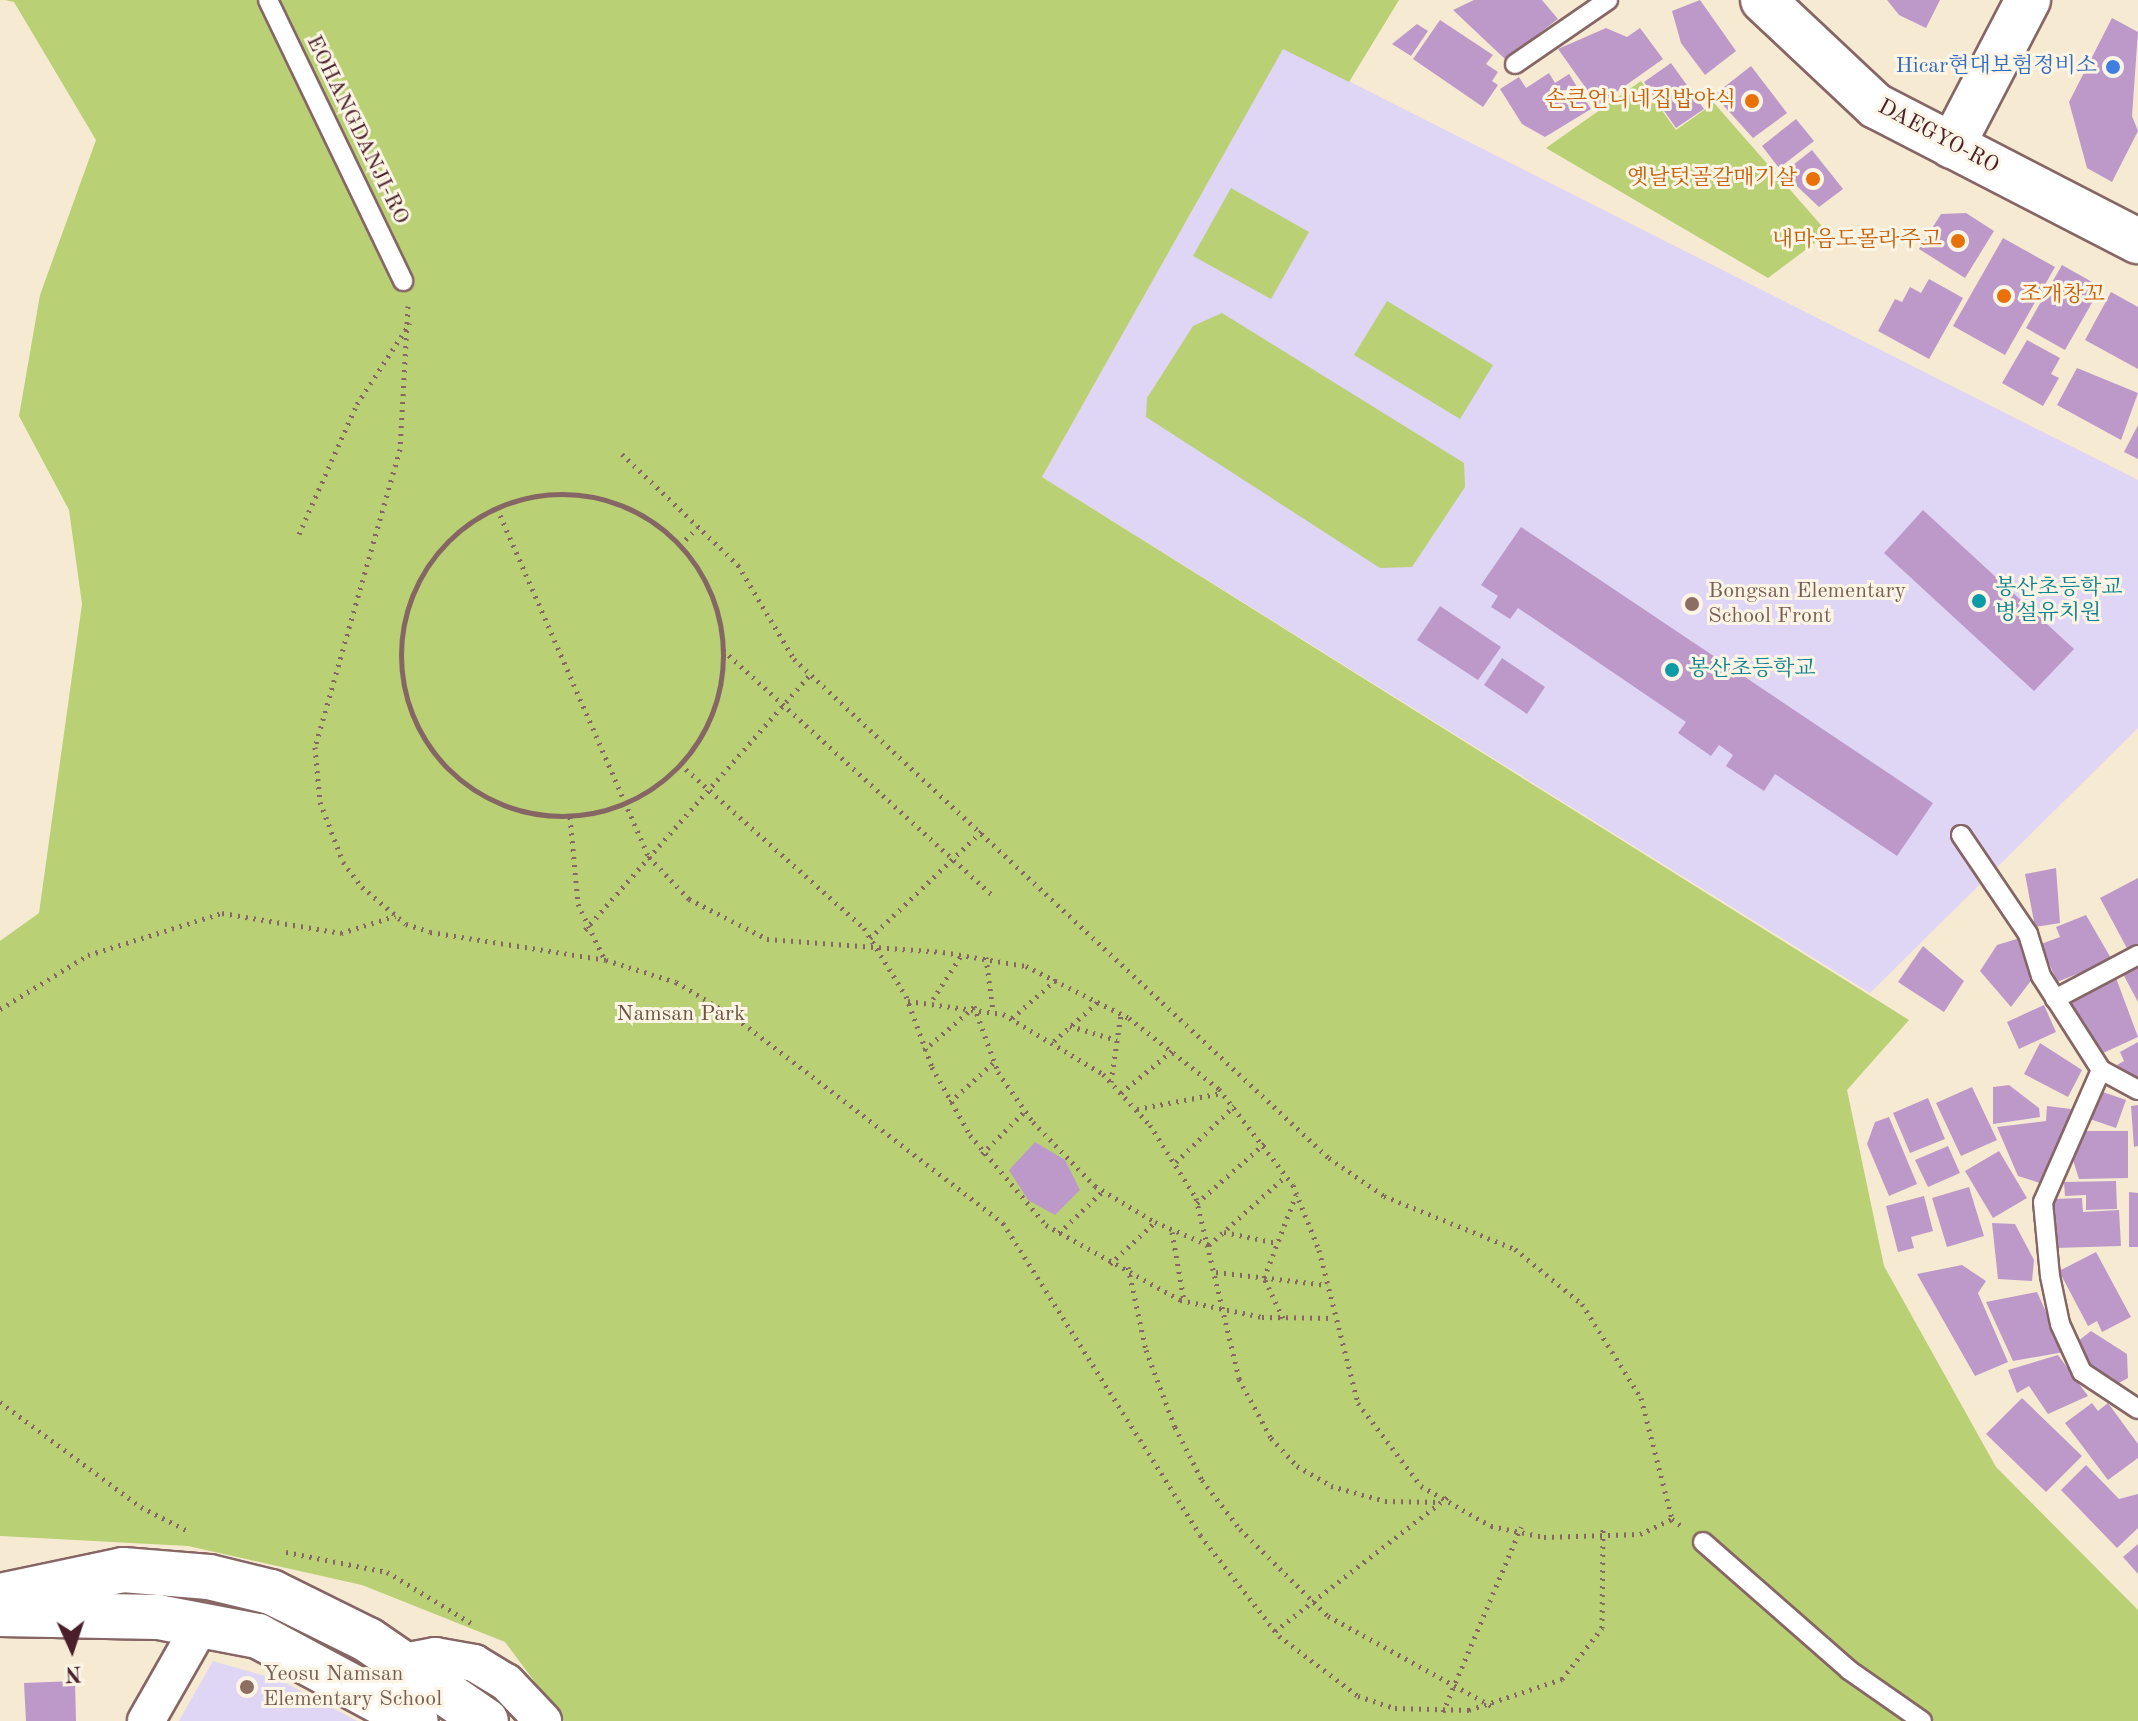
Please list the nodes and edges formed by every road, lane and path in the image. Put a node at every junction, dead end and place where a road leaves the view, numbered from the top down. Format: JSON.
{"nodes":[{"id":1,"x":268,"y":0,"type":"edge"},
{"id":2,"x":1608,"y":0,"type":"edge"},
{"id":3,"x":1763,"y":0,"type":"edge"},
{"id":4,"x":2028,"y":0,"type":"edge"},
{"id":5,"x":1515,"y":64,"type":"dead end"},
{"id":6,"x":1952,"y":146,"type":"junction"},
{"id":7,"x":2138,"y":241,"type":"edge"},
{"id":8,"x":403,"y":281,"type":"joint"},
{"id":9,"x":411,"y":322,"type":"junction"},
{"id":10,"x":622,"y":454,"type":"dead end"},
{"id":11,"x":497,"y":508,"type":"junction"},
{"id":12,"x":698,"y":527,"type":"junction"},
{"id":13,"x":299,"y":534,"type":"dead end"},
{"id":14,"x":680,"y":545,"type":"junction"},
{"id":15,"x":723,"y":650,"type":"junction"},
{"id":16,"x":811,"y":674,"type":"junction"},
{"id":17,"x":783,"y":705,"type":"junction"},
{"id":18,"x":680,"y":764,"type":"junction"},
{"id":19,"x":709,"y":790,"type":"junction"},
{"id":20,"x":626,"y":803,"type":"junction"},
{"id":21,"x":570,"y":817,"type":"junction"},
{"id":22,"x":982,"y":831,"type":"junction"},
{"id":23,"x":1961,"y":835,"type":"dead end"},
{"id":24,"x":649,"y":857,"type":"junction"},
{"id":25,"x":953,"y":859,"type":"junction"},
{"id":26,"x":994,"y":897,"type":"dead end"},
{"id":27,"x":395,"y":916,"type":"junction"},
{"id":28,"x":585,"y":930,"type":"junction"},
{"id":29,"x":870,"y":938,"type":"junction"},
{"id":30,"x":876,"y":947,"type":"junction"},
{"id":31,"x":962,"y":954,"type":"junction"},
{"id":32,"x":2138,"y":955,"type":"edge"},
{"id":33,"x":986,"y":957,"type":"junction"},
{"id":34,"x":606,"y":960,"type":"junction"},
{"id":35,"x":1057,"y":979,"type":"junction"},
{"id":36,"x":932,"y":999,"type":"junction"},
{"id":37,"x":2055,"y":999,"type":"junction"},
{"id":38,"x":908,"y":1001,"type":"junction"},
{"id":39,"x":1099,"y":1001,"type":"junction"},
{"id":40,"x":974,"y":1006,"type":"junction"},
{"id":41,"x":0,"y":1009,"type":"edge"},
{"id":42,"x":993,"y":1011,"type":"junction"},
{"id":43,"x":1121,"y":1014,"type":"junction"},
{"id":44,"x":1012,"y":1018,"type":"junction"},
{"id":45,"x":1070,"y":1026,"type":"junction"},
{"id":46,"x":1117,"y":1040,"type":"junction"},
{"id":47,"x":1054,"y":1041,"type":"junction"},
{"id":48,"x":924,"y":1050,"type":"junction"},
{"id":49,"x":1173,"y":1050,"type":"junction"},
{"id":50,"x":993,"y":1063,"type":"junction"},
{"id":51,"x":2101,"y":1070,"type":"junction"},
{"id":52,"x":1111,"y":1083,"type":"junction"},
{"id":53,"x":2138,"y":1090,"type":"edge"},
{"id":54,"x":1223,"y":1092,"type":"junction"},
{"id":55,"x":1121,"y":1093,"type":"junction"},
{"id":56,"x":950,"y":1102,"type":"junction"},
{"id":57,"x":1234,"y":1106,"type":"junction"},
{"id":58,"x":1136,"y":1109,"type":"junction"},
{"id":59,"x":1025,"y":1111,"type":"junction"},
{"id":60,"x":1265,"y":1143,"type":"junction"},
{"id":61,"x":982,"y":1154,"type":"junction"},
{"id":62,"x":1176,"y":1162,"type":"junction"},
{"id":63,"x":1286,"y":1176,"type":"junction"},
{"id":64,"x":1103,"y":1191,"type":"junction"},
{"id":65,"x":1296,"y":1194,"type":"junction"},
{"id":66,"x":1197,"y":1203,"type":"junction"},
{"id":67,"x":1155,"y":1222,"type":"junction"},
{"id":68,"x":1172,"y":1231,"type":"junction"},
{"id":69,"x":1224,"y":1232,"type":"junction"},
{"id":70,"x":1059,"y":1233,"type":"junction"},
{"id":71,"x":1277,"y":1243,"type":"junction"},
{"id":72,"x":1209,"y":1245,"type":"junction"},
{"id":73,"x":1110,"y":1264,"type":"junction"},
{"id":74,"x":1128,"y":1267,"type":"dead end"},
{"id":75,"x":1216,"y":1272,"type":"junction"},
{"id":76,"x":1130,"y":1277,"type":"junction"},
{"id":77,"x":1264,"y":1278,"type":"junction"},
{"id":78,"x":1327,"y":1285,"type":"junction"},
{"id":79,"x":1184,"y":1301,"type":"junction"},
{"id":80,"x":1224,"y":1312,"type":"junction"},
{"id":81,"x":1334,"y":1318,"type":"junction"},
{"id":82,"x":1283,"y":1319,"type":"junction"},
{"id":83,"x":0,"y":1402,"type":"edge"},
{"id":84,"x":2138,"y":1409,"type":"edge"},
{"id":85,"x":1448,"y":1497,"type":"dead end"},
{"id":86,"x":1441,"y":1502,"type":"junction"},
{"id":87,"x":1672,"y":1519,"type":"junction"},
{"id":88,"x":1603,"y":1529,"type":"dead end"},
{"id":89,"x":1519,"y":1530,"type":"junction"},
{"id":90,"x":207,"y":1536,"type":"dead end"},
{"id":91,"x":1605,"y":1538,"type":"junction"},
{"id":92,"x":1703,"y":1542,"type":"joint"},
{"id":93,"x":282,"y":1551,"type":"dead end"},
{"id":94,"x":0,"y":1596,"type":"edge"},
{"id":95,"x":1311,"y":1603,"type":"junction"},
{"id":96,"x":0,"y":1614,"type":"edge"},
{"id":97,"x":202,"y":1623,"type":"junction"},
{"id":98,"x":1275,"y":1631,"type":"junction"},
{"id":99,"x":404,"y":1662,"type":"junction"},
{"id":100,"x":487,"y":1669,"type":"junction"},
{"id":101,"x":1454,"y":1687,"type":"junction"},
{"id":102,"x":1493,"y":1706,"type":"junction"},
{"id":103,"x":1443,"y":1712,"type":"junction"},
{"id":104,"x":146,"y":1721,"type":"edge"},
{"id":105,"x":416,"y":1721,"type":"edge"},
{"id":106,"x":486,"y":1721,"type":"edge"},
{"id":107,"x":543,"y":1721,"type":"edge"},
{"id":108,"x":1922,"y":1721,"type":"edge"}],
"edges":[{"from":1,"to":8,"type":"lane","name":"EOHANGDANJI-RO"},
{"from":2,"to":5,"type":"lane"},
{"from":3,"to":6,"type":"street","name":"DAEGYO-RO"},
{"from":4,"to":6,"type":"street"},
{"from":6,"to":7,"type":"street","name":"DAEGYO-RO"},
{"from":8,"to":9,"type":"path"},
{"from":9,"to":13,"type":"path"},
{"from":9,"to":27,"type":"path"},
{"from":10,"to":12,"type":"path"},
{"from":11,"to":14,"type":"path"},
{"from":11,"to":20,"type":"path"},
{"from":11,"to":21,"type":"path"},
{"from":12,"to":14,"type":"path"},
{"from":12,"to":16,"type":"path"},
{"from":14,"to":15,"type":"path"},
{"from":15,"to":17,"type":"path"},
{"from":15,"to":18,"type":"path"},
{"from":16,"to":17,"type":"path"},
{"from":16,"to":22,"type":"path"},
{"from":17,"to":19,"type":"path"},
{"from":17,"to":25,"type":"path"},
{"from":18,"to":19,"type":"path"},
{"from":18,"to":20,"type":"path"},
{"from":19,"to":24,"type":"path"},
{"from":19,"to":29,"type":"path"},
{"from":20,"to":21,"type":"path"},
{"from":20,"to":24,"type":"path"},
{"from":21,"to":28,"type":"path"},
{"from":22,"to":25,"type":"path"},
{"from":22,"to":87,"type":"path"},
{"from":23,"to":37,"type":"lane"},
{"from":24,"to":28,"type":"path"},
{"from":24,"to":30,"type":"path"},
{"from":25,"to":26,"type":"path"},
{"from":25,"to":29,"type":"path"},
{"from":27,"to":34,"type":"path"},
{"from":27,"to":41,"type":"path"},
{"from":28,"to":34,"type":"path"},
{"from":29,"to":30,"type":"path"},
{"from":30,"to":31,"type":"path"},
{"from":30,"to":38,"type":"path"},
{"from":31,"to":33,"type":"path"},
{"from":31,"to":36,"type":"path"},
{"from":32,"to":37,"type":"lane"},
{"from":33,"to":35,"type":"path"},
{"from":33,"to":42,"type":"path"},
{"from":34,"to":98,"type":"path"},
{"from":35,"to":39,"type":"path"},
{"from":35,"to":44,"type":"path"},
{"from":36,"to":38,"type":"path"},
{"from":36,"to":40,"type":"path"},
{"from":37,"to":51,"type":"lane"},
{"from":38,"to":48,"type":"path"},
{"from":39,"to":43,"type":"path"},
{"from":39,"to":45,"type":"path"},
{"from":40,"to":42,"type":"path"},
{"from":40,"to":48,"type":"path"},
{"from":40,"to":50,"type":"path"},
{"from":42,"to":44,"type":"path"},
{"from":43,"to":46,"type":"path"},
{"from":43,"to":49,"type":"path"},
{"from":44,"to":47,"type":"path"},
{"from":45,"to":46,"type":"path"},
{"from":45,"to":47,"type":"path"},
{"from":46,"to":52,"type":"path"},
{"from":47,"to":52,"type":"path"},
{"from":48,"to":56,"type":"path"},
{"from":49,"to":54,"type":"path"},
{"from":49,"to":55,"type":"path"},
{"from":50,"to":56,"type":"path"},
{"from":50,"to":59,"type":"path"},
{"from":51,"to":53,"type":"lane"},
{"from":51,"to":84,"type":"lane"},
{"from":52,"to":55,"type":"path"},
{"from":54,"to":57,"type":"path"},
{"from":54,"to":58,"type":"path"},
{"from":55,"to":58,"type":"path"},
{"from":56,"to":61,"type":"path"},
{"from":57,"to":60,"type":"path"},
{"from":57,"to":62,"type":"path"},
{"from":58,"to":62,"type":"path"},
{"from":59,"to":61,"type":"path"},
{"from":59,"to":64,"type":"path"},
{"from":60,"to":63,"type":"path"},
{"from":60,"to":66,"type":"path"},
{"from":61,"to":70,"type":"path"},
{"from":62,"to":66,"type":"path"},
{"from":63,"to":65,"type":"path"},
{"from":63,"to":69,"type":"path"},
{"from":64,"to":67,"type":"path"},
{"from":64,"to":70,"type":"path"},
{"from":65,"to":71,"type":"path"},
{"from":65,"to":78,"type":"path"},
{"from":66,"to":72,"type":"path"},
{"from":67,"to":68,"type":"path"},
{"from":67,"to":73,"type":"path"},
{"from":68,"to":72,"type":"path"},
{"from":68,"to":79,"type":"path"},
{"from":69,"to":71,"type":"path"},
{"from":69,"to":72,"type":"path"},
{"from":70,"to":73,"type":"path"},
{"from":71,"to":77,"type":"path"},
{"from":72,"to":75,"type":"path"},
{"from":73,"to":76,"type":"path"},
{"from":74,"to":76,"type":"path"},
{"from":75,"to":77,"type":"path"},
{"from":75,"to":80,"type":"path"},
{"from":76,"to":79,"type":"path"},
{"from":76,"to":95,"type":"path"},
{"from":77,"to":78,"type":"path"},
{"from":77,"to":82,"type":"path"},
{"from":78,"to":81,"type":"path"},
{"from":79,"to":80,"type":"path"},
{"from":80,"to":82,"type":"path"},
{"from":80,"to":86,"type":"path"},
{"from":81,"to":82,"type":"path"},
{"from":81,"to":86,"type":"path"},
{"from":83,"to":90,"type":"path"},
{"from":85,"to":86,"type":"path"},
{"from":86,"to":89,"type":"path"},
{"from":86,"to":95,"type":"path"},
{"from":87,"to":91,"type":"path"},
{"from":87,"to":92,"type":"path"},
{"from":88,"to":91,"type":"path"},
{"from":89,"to":91,"type":"path"},
{"from":89,"to":101,"type":"path"},
{"from":91,"to":102,"type":"path"},
{"from":92,"to":108,"type":"lane"},
{"from":93,"to":100,"type":"path"},
{"from":94,"to":99,"type":"street"},
{"from":95,"to":98,"type":"path"},
{"from":95,"to":101,"type":"path"},
{"from":96,"to":97,"type":"street"},
{"from":97,"to":104,"type":"street"},
{"from":97,"to":105,"type":"street"},
{"from":98,"to":103,"type":"path"},
{"from":99,"to":100,"type":"street"},
{"from":99,"to":106,"type":"street"},
{"from":100,"to":107,"type":"street"},
{"from":101,"to":102,"type":"path"},
{"from":101,"to":103,"type":"path"},
{"from":102,"to":103,"type":"path"}]}
